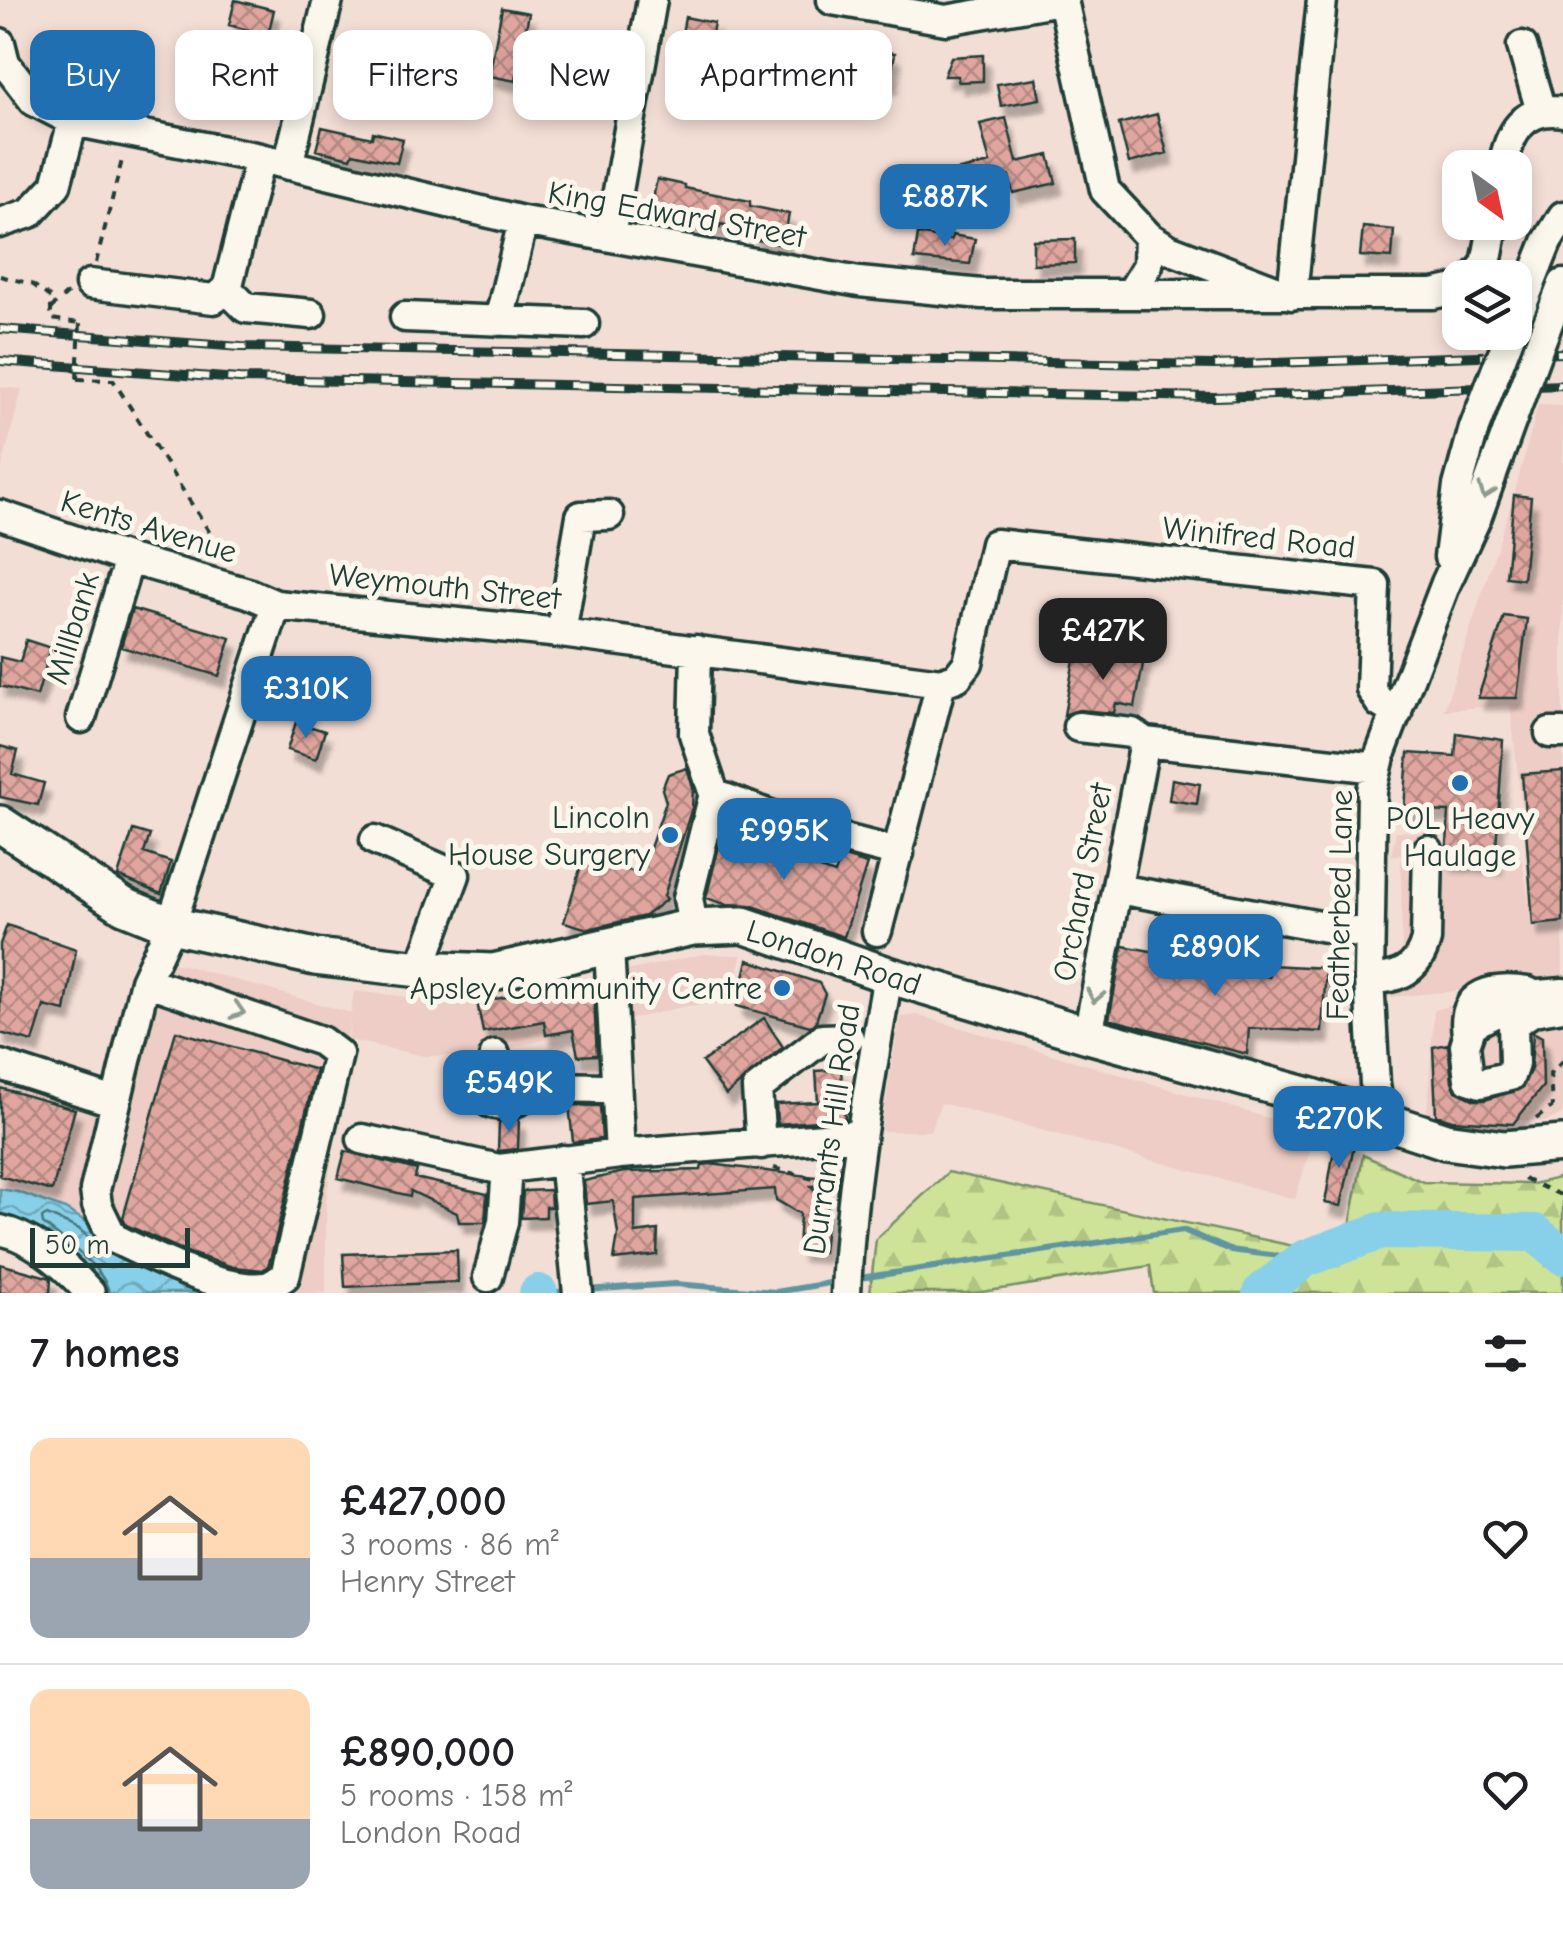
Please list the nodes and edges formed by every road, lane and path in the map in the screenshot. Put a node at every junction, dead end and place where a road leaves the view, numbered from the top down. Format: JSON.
{"nodes":[{"id":1,"x":328,"y":0,"type":"edge"},
{"id":2,"x":652,"y":0,"type":"edge"},
{"id":3,"x":832,"y":0,"type":"edge"},
{"id":4,"x":1062,"y":0,"type":"edge"},
{"id":5,"x":1322,"y":0,"type":"edge"},
{"id":6,"x":0,"y":43,"type":"edge"},
{"id":7,"x":1522,"y":46,"type":"dead end"},
{"id":8,"x":30,"y":96,"type":"edge"},
{"id":9,"x":1552,"y":112,"type":"edge"},
{"id":10,"x":73,"y":120,"type":"joint"},
{"id":11,"x":130,"y":132,"type":"junction"},
{"id":12,"x":1506,"y":150,"type":"edge"},
{"id":13,"x":260,"y":158,"type":"junction"},
{"id":14,"x":288,"y":165,"type":"junction"},
{"id":15,"x":1563,"y":216,"type":"edge"},
{"id":16,"x":523,"y":221,"type":"junction"},
{"id":17,"x":0,"y":223,"type":"edge"},
{"id":18,"x":610,"y":236,"type":"junction"},
{"id":19,"x":1150,"y":236,"type":"junction"},
{"id":20,"x":0,"y":276,"type":"edge"},
{"id":21,"x":1532,"y":279,"type":"edge"},
{"id":22,"x":90,"y":284,"type":"junction"},
{"id":23,"x":1563,"y":284,"type":"edge"},
{"id":24,"x":228,"y":289,"type":"junction"},
{"id":25,"x":1131,"y":292,"type":"junction"},
{"id":26,"x":1442,"y":292,"type":"edge"},
{"id":27,"x":1289,"y":295,"type":"junction"},
{"id":28,"x":50,"y":308,"type":"junction"},
{"id":29,"x":311,"y":314,"type":"dead end"},
{"id":30,"x":405,"y":317,"type":"dead end"},
{"id":31,"x":500,"y":321,"type":"junction"},
{"id":32,"x":584,"y":324,"type":"dead end"},
{"id":33,"x":1504,"y":350,"type":"edge"},
{"id":34,"x":0,"y":515,"type":"edge"},
{"id":35,"x":608,"y":515,"type":"dead end"},
{"id":36,"x":129,"y":559,"type":"junction"},
{"id":37,"x":1446,"y":583,"type":"junction"},
{"id":38,"x":248,"y":593,"type":"junction"},
{"id":39,"x":276,"y":605,"type":"junction"},
{"id":40,"x":561,"y":633,"type":"junction"},
{"id":41,"x":696,"y":650,"type":"junction"},
{"id":42,"x":941,"y":682,"type":"junction"},
{"id":43,"x":1397,"y":713,"type":"junction"},
{"id":44,"x":82,"y":718,"type":"dead end"},
{"id":45,"x":1078,"y":727,"type":"dead end"},
{"id":46,"x":1145,"y":742,"type":"junction"},
{"id":47,"x":1377,"y":768,"type":"junction"},
{"id":48,"x":714,"y":794,"type":"junction"},
{"id":49,"x":2,"y":829,"type":"edge"},
{"id":50,"x":374,"y":840,"type":"dead end"},
{"id":51,"x":1428,"y":850,"type":"dead end"},
{"id":52,"x":898,"y":853,"type":"junction"},
{"id":53,"x":1118,"y":889,"type":"junction"},
{"id":54,"x":172,"y":925,"type":"junction"},
{"id":55,"x":693,"y":927,"type":"junction"},
{"id":56,"x":877,"y":930,"type":"dead end"},
{"id":57,"x":1369,"y":936,"type":"junction"},
{"id":58,"x":609,"y":946,"type":"junction"},
{"id":59,"x":420,"y":969,"type":"junction"},
{"id":60,"x":888,"y":975,"type":"junction"},
{"id":61,"x":1369,"y":979,"type":"junction"},
{"id":62,"x":145,"y":981,"type":"junction"},
{"id":63,"x":1555,"y":998,"type":"edge"},
{"id":64,"x":1088,"y":1035,"type":"junction"},
{"id":65,"x":849,"y":1038,"type":"dead end"},
{"id":66,"x":495,"y":1055,"type":"dead end"},
{"id":67,"x":1563,"y":1061,"type":"edge"},
{"id":68,"x":0,"y":1065,"type":"edge"},
{"id":69,"x":616,"y":1088,"type":"junction"},
{"id":70,"x":115,"y":1102,"type":"junction"},
{"id":71,"x":1382,"y":1120,"type":"junction"},
{"id":72,"x":860,"y":1136,"type":"junction"},
{"id":73,"x":362,"y":1139,"type":"dead end"},
{"id":74,"x":1563,"y":1144,"type":"edge"},
{"id":75,"x":1504,"y":1149,"type":"junction"},
{"id":76,"x":620,"y":1154,"type":"junction"},
{"id":77,"x":764,"y":1155,"type":"junction"},
{"id":78,"x":564,"y":1160,"type":"junction"},
{"id":79,"x":507,"y":1168,"type":"junction"},
{"id":80,"x":1524,"y":1179,"type":"dead end"},
{"id":81,"x":833,"y":1194,"type":"dead end"},
{"id":82,"x":1563,"y":1196,"type":"edge"},
{"id":83,"x":0,"y":1230,"type":"edge"},
{"id":84,"x":488,"y":1277,"type":"dead end"},
{"id":85,"x":90,"y":1293,"type":"edge"},
{"id":86,"x":578,"y":1293,"type":"edge"},
{"id":87,"x":846,"y":1293,"type":"edge"}],
"edges":[{"from":1,"to":14,"type":"street"},
{"from":2,"to":18,"type":"street"},
{"from":3,"to":4,"type":"street"},
{"from":4,"to":19,"type":"street"},
{"from":5,"to":27,"type":"street"},
{"from":6,"to":8,"type":"street","name":"King Edward Street"},
{"from":7,"to":9,"type":"street"},
{"from":9,"to":12,"type":"street"},
{"from":10,"to":11,"type":"street","name":"King Edward Street"},
{"from":10,"to":17,"type":"street"},
{"from":11,"to":13,"type":"street","name":"King Edward Street"},
{"from":11,"to":22,"type":"path"},
{"from":13,"to":14,"type":"street","name":"King Edward Street"},
{"from":13,"to":24,"type":"street"},
{"from":14,"to":16,"type":"street","name":"King Edward Street"},
{"from":15,"to":21,"type":"street"},
{"from":16,"to":18,"type":"street","name":"King Edward Street"},
{"from":16,"to":31,"type":"street"},
{"from":18,"to":25,"type":"street","name":"King Edward Street"},
{"from":19,"to":25,"type":"street"},
{"from":19,"to":27,"type":"street"},
{"from":20,"to":28,"type":"path"},
{"from":22,"to":24,"type":"street"},
{"from":22,"to":28,"type":"path"},
{"from":23,"to":37,"type":"street","name":"Featherbed Lane","one_way":true,"bridge":true},
{"from":24,"to":29,"type":"street"},
{"from":25,"to":27,"type":"street","name":"King Edward Street"},
{"from":26,"to":27,"type":"street","name":"King Edward Street"},
{"from":28,"to":38,"type":"path","bridge":true},
{"from":30,"to":31,"type":"street"},
{"from":31,"to":32,"type":"street"},
{"from":33,"to":37,"type":"street","name":"Featherbed Lane","bridge":true},
{"from":34,"to":36,"type":"street","name":"Kents Avenue"},
{"from":35,"to":40,"type":"street"},
{"from":36,"to":38,"type":"street","name":"Kents Avenue"},
{"from":36,"to":44,"type":"street","name":"Millbank"},
{"from":37,"to":43,"type":"street","name":"Featherbed Lane"},
{"from":38,"to":39,"type":"street","name":"Kents Avenue"},
{"from":39,"to":40,"type":"street","name":"Weymouth Street"},
{"from":39,"to":54,"type":"street"},
{"from":40,"to":41,"type":"street","name":"Weymouth Street"},
{"from":41,"to":42,"type":"street","name":"Weymouth Street"},
{"from":41,"to":48,"type":"street"},
{"from":42,"to":43,"type":"street","name":"Winifred Road"},
{"from":42,"to":52,"type":"street"},
{"from":43,"to":47,"type":"street","name":"Featherbed Lane"},
{"from":45,"to":46,"type":"street"},
{"from":46,"to":47,"type":"street"},
{"from":46,"to":53,"type":"street","name":"Orchard Street"},
{"from":47,"to":57,"type":"street","name":"Featherbed Lane"},
{"from":48,"to":52,"type":"street"},
{"from":48,"to":55,"type":"street"},
{"from":49,"to":54,"type":"main road","name":"London Road"},
{"from":50,"to":59,"type":"street"},
{"from":51,"to":61,"type":"street"},
{"from":52,"to":56,"type":"street"},
{"from":53,"to":57,"type":"street"},
{"from":53,"to":64,"type":"street","name":"Orchard Street","one_way":true},
{"from":54,"to":59,"type":"main road","name":"London Road"},
{"from":54,"to":62,"type":"street"},
{"from":55,"to":58,"type":"main road","name":"London Road"},
{"from":55,"to":60,"type":"main road","name":"London Road"},
{"from":57,"to":61,"type":"street","name":"Featherbed Lane"},
{"from":58,"to":59,"type":"main road","name":"London Road"},
{"from":58,"to":69,"type":"street"},
{"from":60,"to":64,"type":"main road","name":"London Road"},
{"from":60,"to":72,"type":"street","name":"Durrants Hill Road"},
{"from":61,"to":71,"type":"street","name":"Featherbed Lane"},
{"from":62,"to":70,"type":"street"},
{"from":62,"to":70,"type":"street","one_way":true},
{"from":63,"to":63,"type":"street"},
{"from":64,"to":71,"type":"main road","name":"London Road"},
{"from":65,"to":77,"type":"street"},
{"from":66,"to":69,"type":"street"},
{"from":67,"to":75,"type":"path"},
{"from":68,"to":70,"type":"street"},
{"from":69,"to":76,"type":"street"},
{"from":71,"to":75,"type":"main road","name":"London Road"},
{"from":72,"to":77,"type":"street"},
{"from":72,"to":87,"type":"street","name":"Durrants Hill Road"},
{"from":73,"to":79,"type":"street"},
{"from":74,"to":75,"type":"main road","name":"London Road"},
{"from":76,"to":77,"type":"street"},
{"from":76,"to":78,"type":"street"},
{"from":77,"to":81,"type":"path"},
{"from":78,"to":79,"type":"street"},
{"from":78,"to":86,"type":"street"},
{"from":79,"to":84,"type":"street"},
{"from":80,"to":82,"type":"path"},
{"from":83,"to":85,"type":"street"}]}
